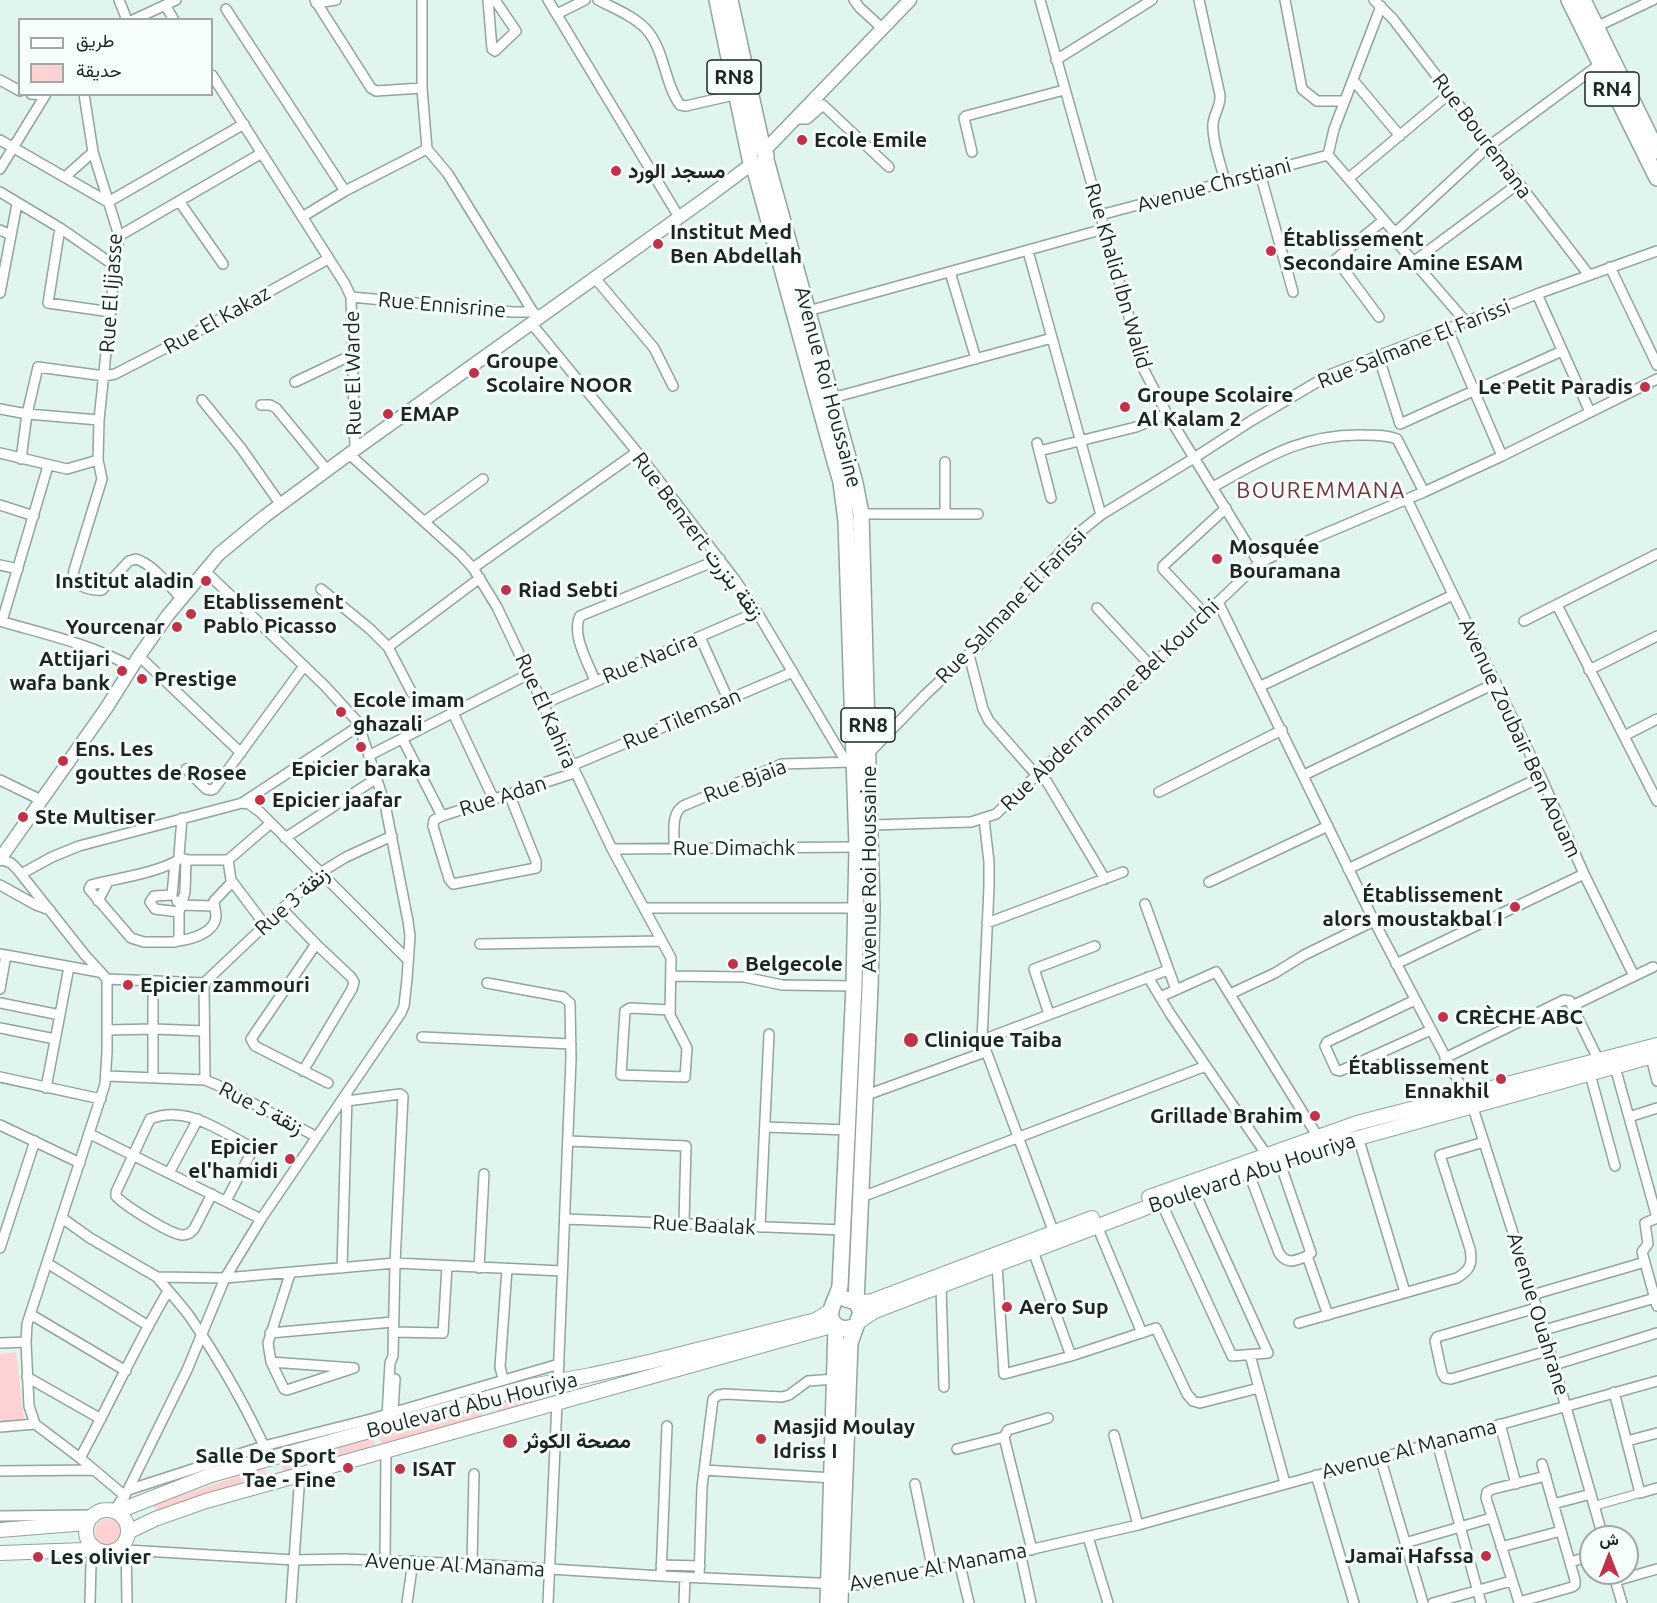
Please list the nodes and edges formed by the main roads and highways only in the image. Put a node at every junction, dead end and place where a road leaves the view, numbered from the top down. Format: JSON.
{"nodes":[{"id":1,"x":717,"y":0,"type":"edge"},
{"id":2,"x":730,"y":0,"type":"edge"},
{"id":3,"x":1569,"y":0,"type":"edge"},
{"id":4,"x":1583,"y":0,"type":"edge"},
{"id":5,"x":1657,"y":151,"type":"edge"},
{"id":6,"x":758,"y":157,"type":"junction"},
{"id":7,"x":1657,"y":178,"type":"edge"},
{"id":8,"x":857,"y":759,"type":"junction"},
{"id":9,"x":1655,"y":1052,"type":"edge"},
{"id":10,"x":1513,"y":1089,"type":"junction"},
{"id":11,"x":1468,"y":1100,"type":"junction"},
{"id":12,"x":856,"y":1303,"type":"junction"},
{"id":13,"x":834,"y":1316,"type":"junction"},
{"id":14,"x":857,"y":1324,"type":"junction"},
{"id":15,"x":115,"y":1512,"type":"junction"},
{"id":16,"x":90,"y":1519,"type":"junction"},
{"id":17,"x":0,"y":1530,"type":"edge"},
{"id":18,"x":127,"y":1540,"type":"junction"},
{"id":19,"x":95,"y":1549,"type":"junction"},
{"id":20,"x":0,"y":1553,"type":"edge"},
{"id":21,"x":835,"y":1586,"type":"junction"},
{"id":22,"x":828,"y":1603,"type":"edge"},
{"id":23,"x":840,"y":1603,"type":"edge"}],
"edges":[{"from":1,"to":6,"type":"main road","name":"Avenue Roi Houssaine","number":"RN8"},
{"from":2,"to":6,"type":"main road","name":"Avenue Roi Houssaine","number":"RN8"},
{"from":3,"to":7,"type":"main road","number":"RN4"},
{"from":4,"to":5,"type":"main road","number":"RN4"},
{"from":6,"to":8,"type":"main road","name":"Avenue Roi Houssaine","number":"RN8"},
{"from":6,"to":8,"type":"main road","name":"Avenue Roi Houssaine","number":"RN8"},
{"from":8,"to":12,"type":"main road","name":"Avenue Roi Houssaine","number":"RN8"},
{"from":8,"to":13,"type":"main road","name":"Avenue Roi Houssaine","number":"RN8"},
{"from":9,"to":10,"type":"main road","name":"Boulevard Abu Houriya"},
{"from":9,"to":10,"type":"main road","name":"Boulevard Abu Houriya"},
{"from":10,"to":11,"type":"main road","name":"Boulevard Abu Houriya"},
{"from":11,"to":12,"type":"main road","name":"Boulevard Abu Houriya"},
{"from":11,"to":14,"type":"main road","name":"Boulevard Abu Houriya"},
{"from":12,"to":13,"type":"main road"},
{"from":12,"to":14,"type":"main road","number":"RN8"},
{"from":13,"to":14,"type":"main road"},
{"from":13,"to":15,"type":"main road","name":"Boulevard Abu Houriya"},
{"from":13,"to":18,"type":"main road","name":"Boulevard Abu Houriya"},
{"from":13,"to":21,"type":"main road","number":"RN8"},
{"from":14,"to":21,"type":"main road","number":"RN8"},
{"from":15,"to":16,"type":"main road"},
{"from":15,"to":18,"type":"main road"},
{"from":16,"to":17,"type":"main road"},
{"from":16,"to":19,"type":"main road"},
{"from":18,"to":19,"type":"main road"},
{"from":19,"to":20,"type":"main road"},
{"from":21,"to":22,"type":"main road","number":"RN8"},
{"from":21,"to":23,"type":"main road","number":"RN8"}]}
